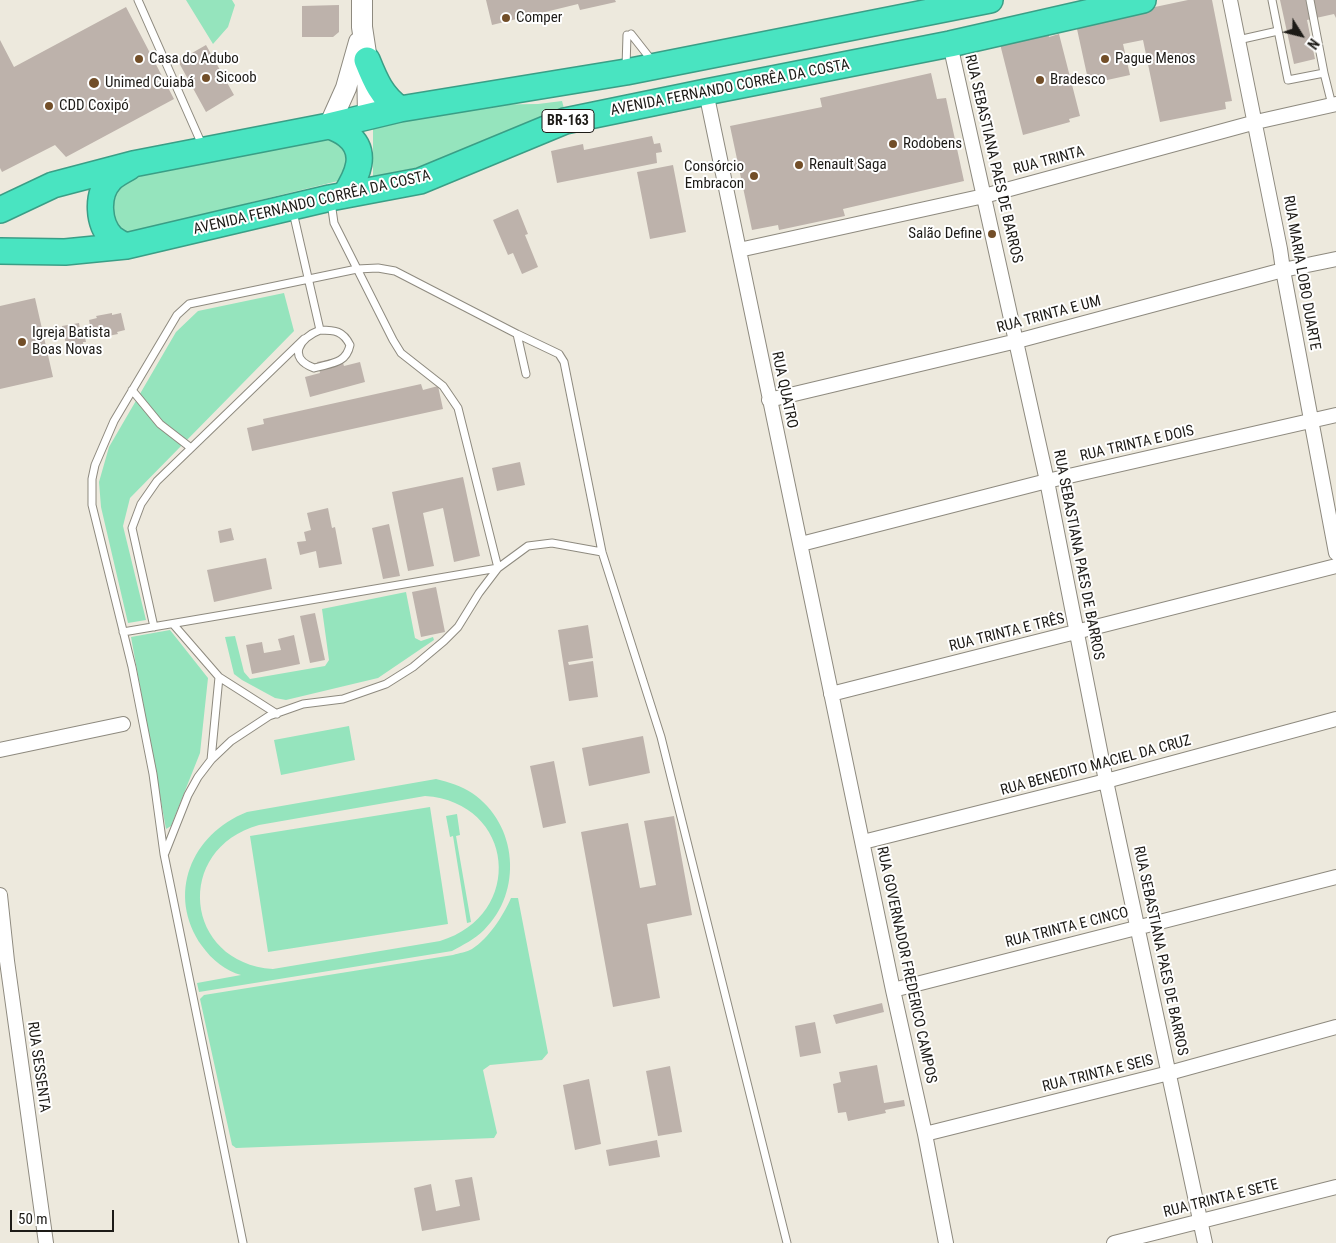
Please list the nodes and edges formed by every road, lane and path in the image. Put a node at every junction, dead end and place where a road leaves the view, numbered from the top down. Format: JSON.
{"nodes":[{"id":1,"x":138,"y":0,"type":"edge"},
{"id":2,"x":362,"y":0,"type":"edge"},
{"id":3,"x":990,"y":0,"type":"edge"},
{"id":4,"x":1143,"y":0,"type":"edge"},
{"id":5,"x":1230,"y":0,"type":"edge"},
{"id":6,"x":1272,"y":0,"type":"edge"},
{"id":7,"x":1310,"y":0,"type":"edge"},
{"id":8,"x":362,"y":27,"type":"junction"},
{"id":9,"x":1278,"y":31,"type":"junction"},
{"id":10,"x":1238,"y":40,"type":"junction"},
{"id":11,"x":950,"y":44,"type":"junction"},
{"id":12,"x":367,"y":60,"type":"junction"},
{"id":13,"x":657,"y":66,"type":"junction"},
{"id":14,"x":626,"y":72,"type":"junction"},
{"id":15,"x":1324,"y":73,"type":"junction"},
{"id":16,"x":706,"y":92,"type":"junction"},
{"id":17,"x":1334,"y":104,"type":"edge"},
{"id":18,"x":400,"y":109,"type":"junction"},
{"id":19,"x":368,"y":118,"type":"junction"},
{"id":20,"x":1256,"y":122,"type":"junction"},
{"id":21,"x":329,"y":126,"type":"junction"},
{"id":22,"x":204,"y":149,"type":"junction"},
{"id":23,"x":360,"y":160,"type":"junction"},
{"id":24,"x":133,"y":164,"type":"junction"},
{"id":25,"x":338,"y":196,"type":"junction"},
{"id":26,"x":984,"y":196,"type":"junction"},
{"id":27,"x":292,"y":207,"type":"junction"},
{"id":28,"x":0,"y":210,"type":"edge"},
{"id":29,"x":126,"y":246,"type":"junction"},
{"id":30,"x":739,"y":250,"type":"junction"},
{"id":31,"x":0,"y":251,"type":"edge"},
{"id":32,"x":1336,"y":259,"type":"edge"},
{"id":33,"x":357,"y":269,"type":"junction"},
{"id":34,"x":1283,"y":270,"type":"junction"},
{"id":35,"x":308,"y":280,"type":"junction"},
{"id":36,"x":320,"y":330,"type":"junction"},
{"id":37,"x":517,"y":334,"type":"junction"},
{"id":38,"x":304,"y":338,"type":"junction"},
{"id":39,"x":1017,"y":341,"type":"junction"},
{"id":40,"x":526,"y":374,"type":"dead end"},
{"id":41,"x":132,"y":390,"type":"junction"},
{"id":42,"x":769,"y":400,"type":"junction"},
{"id":43,"x":1336,"y":415,"type":"edge"},
{"id":44,"x":1311,"y":422,"type":"junction"},
{"id":45,"x":191,"y":448,"type":"junction"},
{"id":46,"x":1047,"y":481,"type":"junction"},
{"id":47,"x":801,"y":544,"type":"junction"},
{"id":48,"x":602,"y":552,"type":"junction"},
{"id":49,"x":1336,"y":553,"type":"edge"},
{"id":50,"x":1336,"y":566,"type":"edge"},
{"id":51,"x":498,"y":568,"type":"junction"},
{"id":52,"x":173,"y":624,"type":"junction"},
{"id":53,"x":154,"y":627,"type":"junction"},
{"id":54,"x":1077,"y":631,"type":"junction"},
{"id":55,"x":123,"y":632,"type":"junction"},
{"id":56,"x":219,"y":677,"type":"junction"},
{"id":57,"x":832,"y":694,"type":"junction"},
{"id":58,"x":277,"y":714,"type":"junction"},
{"id":59,"x":1336,"y":719,"type":"edge"},
{"id":60,"x":123,"y":724,"type":"dead end"},
{"id":61,"x":0,"y":750,"type":"edge"},
{"id":62,"x":211,"y":760,"type":"junction"},
{"id":63,"x":1106,"y":781,"type":"junction"},
{"id":64,"x":863,"y":842,"type":"junction"},
{"id":65,"x":164,"y":854,"type":"junction"},
{"id":66,"x":1336,"y":877,"type":"edge"},
{"id":67,"x":0,"y":895,"type":"edge"},
{"id":68,"x":1138,"y":927,"type":"junction"},
{"id":69,"x":4,"y":961,"type":"edge"},
{"id":70,"x":893,"y":990,"type":"junction"},
{"id":71,"x":1336,"y":1027,"type":"edge"},
{"id":72,"x":1169,"y":1073,"type":"junction"},
{"id":73,"x":925,"y":1134,"type":"junction"},
{"id":74,"x":1336,"y":1186,"type":"edge"},
{"id":75,"x":1200,"y":1221,"type":"junction"},
{"id":76,"x":46,"y":1243,"type":"edge"},
{"id":77,"x":242,"y":1243,"type":"edge"},
{"id":78,"x":787,"y":1243,"type":"edge"},
{"id":79,"x":946,"y":1243,"type":"edge"},
{"id":80,"x":1114,"y":1243,"type":"edge"},
{"id":81,"x":1205,"y":1243,"type":"edge"}],
"edges":[{"from":1,"to":22,"type":"lane"},
{"from":2,"to":8,"type":"main road"},
{"from":3,"to":13,"type":"highway"},
{"from":4,"to":11,"type":"highway","name":"AVENIDA FERNANDO CORRÊA DA COSTA","number":"BR-163"},
{"from":5,"to":10,"type":"street","name":"RUA MARIA LOBO DUARTE"},
{"from":6,"to":9,"type":"lane"},
{"from":7,"to":15,"type":"lane"},
{"from":8,"to":12,"type":"main road"},
{"from":8,"to":21,"type":"main road"},
{"from":9,"to":10,"type":"lane"},
{"from":9,"to":15,"type":"lane"},
{"from":10,"to":20,"type":"street","name":"RUA MARIA LOBO DUARTE"},
{"from":11,"to":16,"type":"highway","name":"AVENIDA FERNANDO CORRÊA DA COSTA","number":"BR-163"},
{"from":11,"to":26,"type":"street","name":"RUA SEBASTIANA PAES DE BARROS"},
{"from":12,"to":18,"type":"highway"},
{"from":12,"to":19,"type":"main road"},
{"from":13,"to":14,"type":"highway"},
{"from":13,"to":14,"type":"lane"},
{"from":14,"to":18,"type":"highway"},
{"from":15,"to":17,"type":"lane"},
{"from":16,"to":25,"type":"highway","name":"AVENIDA FERNANDO CORRÊA DA COSTA","number":"BR-163"},
{"from":16,"to":30,"type":"street","name":"RUA QUATRO"},
{"from":17,"to":20,"type":"street","name":"RUA TRINTA"},
{"from":18,"to":19,"type":"highway"},
{"from":19,"to":21,"type":"highway"},
{"from":19,"to":23,"type":"highway"},
{"from":20,"to":26,"type":"street","name":"RUA TRINTA"},
{"from":20,"to":34,"type":"street","name":"RUA MARIA LOBO DUARTE"},
{"from":21,"to":22,"type":"highway"},
{"from":21,"to":23,"type":"highway"},
{"from":22,"to":24,"type":"highway"},
{"from":23,"to":25,"type":"highway"},
{"from":24,"to":28,"type":"highway"},
{"from":24,"to":29,"type":"highway"},
{"from":25,"to":27,"type":"highway","name":"AVENIDA FERNANDO CORRÊA DA COSTA","number":"BR-163"},
{"from":25,"to":33,"type":"lane"},
{"from":26,"to":30,"type":"street","name":"RUA TRINTA"},
{"from":26,"to":39,"type":"street","name":"RUA SEBASTIANA PAES DE BARROS"},
{"from":27,"to":29,"type":"highway","name":"AVENIDA FERNANDO CORRÊA DA COSTA","number":"BR-163"},
{"from":27,"to":35,"type":"lane"},
{"from":29,"to":31,"type":"highway","name":"AVENIDA FERNANDO CORRÊA DA COSTA","number":"BR-163"},
{"from":30,"to":42,"type":"street","name":"RUA QUATRO"},
{"from":32,"to":34,"type":"street","name":"RUA TRINTA E UM"},
{"from":33,"to":35,"type":"lane"},
{"from":33,"to":37,"type":"lane"},
{"from":33,"to":51,"type":"lane"},
{"from":34,"to":39,"type":"street","name":"RUA TRINTA E UM"},
{"from":34,"to":44,"type":"street","name":"RUA MARIA LOBO DUARTE"},
{"from":35,"to":36,"type":"lane"},
{"from":35,"to":41,"type":"lane"},
{"from":36,"to":38,"type":"lane"},
{"from":36,"to":38,"type":"lane"},
{"from":37,"to":40,"type":"lane"},
{"from":37,"to":48,"type":"lane"},
{"from":38,"to":45,"type":"lane"},
{"from":39,"to":42,"type":"street","name":"RUA TRINTA E UM"},
{"from":39,"to":46,"type":"street","name":"RUA SEBASTIANA PAES DE BARROS"},
{"from":41,"to":45,"type":"lane"},
{"from":41,"to":55,"type":"lane"},
{"from":42,"to":47,"type":"street","name":"RUA QUATRO"},
{"from":43,"to":44,"type":"street","name":"RUA TRINTA E DOIS"},
{"from":44,"to":46,"type":"street","name":"RUA TRINTA E DOIS"},
{"from":44,"to":49,"type":"street","name":"RUA MARIA LOBO DUARTE"},
{"from":45,"to":53,"type":"lane"},
{"from":46,"to":47,"type":"street","name":"RUA TRINTA E DOIS"},
{"from":46,"to":54,"type":"street","name":"RUA SEBASTIANA PAES DE BARROS"},
{"from":47,"to":57,"type":"street","name":"RUA QUATRO"},
{"from":48,"to":51,"type":"lane"},
{"from":48,"to":78,"type":"lane"},
{"from":50,"to":54,"type":"street","name":"RUA TRINTA E TRÊS"},
{"from":51,"to":52,"type":"lane"},
{"from":51,"to":58,"type":"lane"},
{"from":52,"to":53,"type":"lane"},
{"from":52,"to":56,"type":"lane"},
{"from":53,"to":55,"type":"lane"},
{"from":54,"to":57,"type":"street","name":"RUA TRINTA E TRÊS"},
{"from":54,"to":63,"type":"street","name":"RUA SEBASTIANA PAES DE BARROS"},
{"from":55,"to":65,"type":"lane"},
{"from":56,"to":58,"type":"lane"},
{"from":56,"to":62,"type":"lane"},
{"from":57,"to":64,"type":"street","name":"RUA GOVERNADOR FREDERICO CAMPOS"},
{"from":58,"to":62,"type":"lane"},
{"from":59,"to":63,"type":"street","name":"RUA BENEDITO MACIEL DA CRUZ"},
{"from":60,"to":61,"type":"street"},
{"from":62,"to":65,"type":"lane"},
{"from":63,"to":64,"type":"street","name":"RUA BENEDITO MACIEL DA CRUZ"},
{"from":63,"to":68,"type":"street","name":"RUA SEBASTIANA PAES DE BARROS"},
{"from":64,"to":70,"type":"street","name":"RUA GOVERNADOR FREDERICO CAMPOS"},
{"from":65,"to":77,"type":"lane"},
{"from":66,"to":68,"type":"street","name":"RUA TRINTA E CINCO"},
{"from":67,"to":69,"type":"street","name":"RUA SESSENTA"},
{"from":68,"to":70,"type":"street","name":"RUA TRINTA E CINCO"},
{"from":68,"to":72,"type":"street","name":"RUA SEBASTIANA PAES DE BARROS"},
{"from":69,"to":76,"type":"street","name":"RUA SESSENTA"},
{"from":70,"to":73,"type":"street","name":"RUA GOVERNADOR FREDERICO CAMPOS"},
{"from":71,"to":72,"type":"street","name":"RUA TRINTA E SEIS"},
{"from":72,"to":73,"type":"street","name":"RUA TRINTA E SEIS"},
{"from":72,"to":75,"type":"street","name":"RUA SEBASTIANA PAES DE BARROS"},
{"from":73,"to":79,"type":"street","name":"RUA GOVERNADOR FREDERICO CAMPOS"},
{"from":74,"to":75,"type":"street","name":"RUA TRINTA E SETE"},
{"from":75,"to":80,"type":"street","name":"RUA TRINTA E SETE"},
{"from":75,"to":81,"type":"street","name":"RUA SEBASTIANA PAES DE BARROS"}]}
